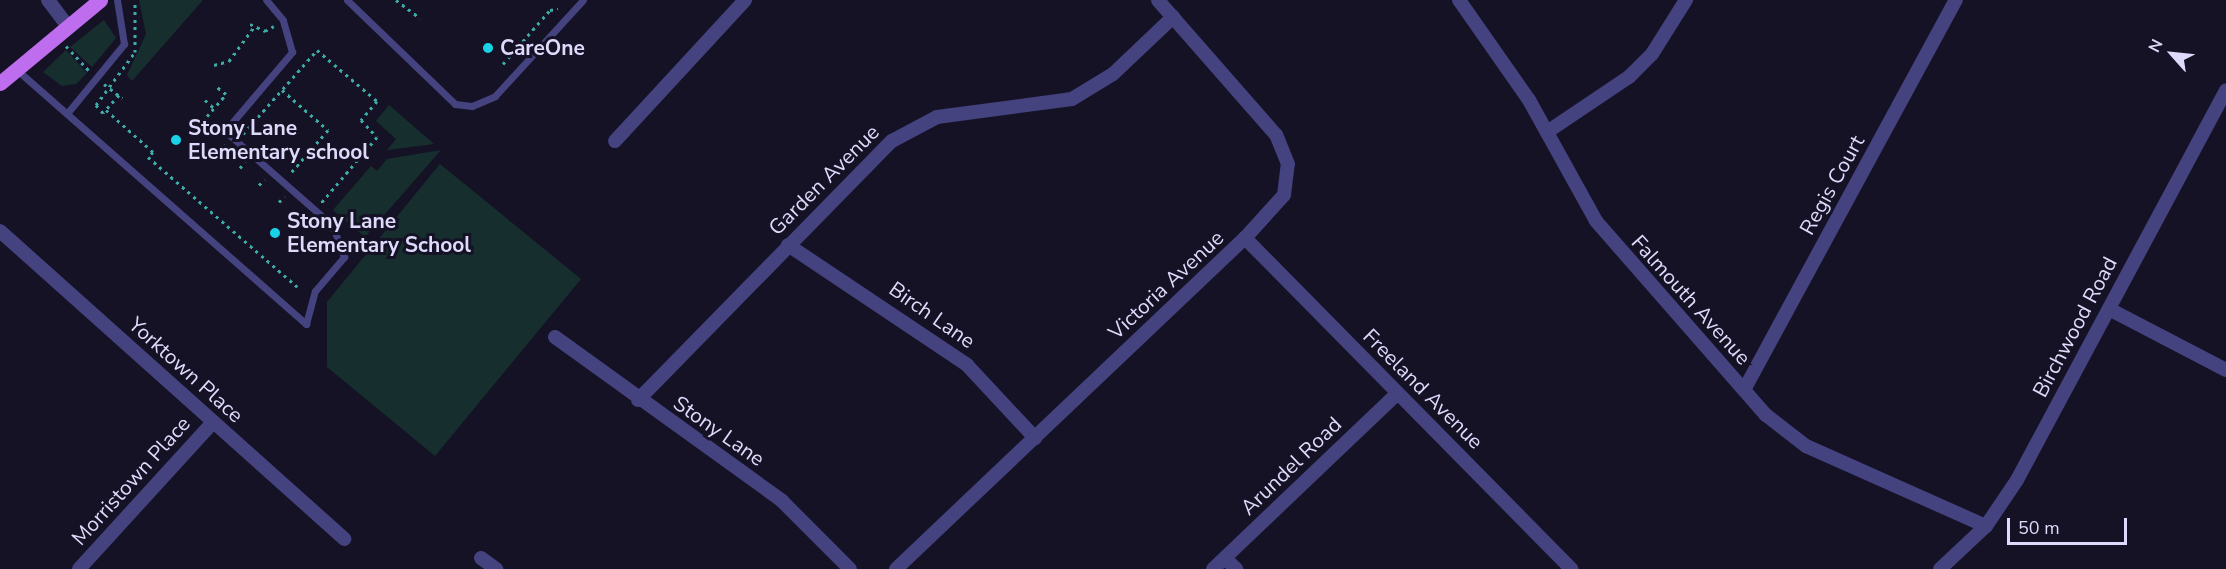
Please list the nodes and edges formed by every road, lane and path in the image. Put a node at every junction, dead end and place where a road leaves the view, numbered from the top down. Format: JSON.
{"nodes":[{"id":1,"x":48,"y":0,"type":"edge"},
{"id":2,"x":100,"y":0,"type":"edge"},
{"id":3,"x":117,"y":0,"type":"edge"},
{"id":4,"x":266,"y":0,"type":"edge"},
{"id":5,"x":347,"y":0,"type":"edge"},
{"id":6,"x":396,"y":0,"type":"edge"},
{"id":7,"x":567,"y":0,"type":"edge"},
{"id":8,"x":583,"y":0,"type":"edge"},
{"id":9,"x":745,"y":0,"type":"edge"},
{"id":10,"x":1158,"y":0,"type":"edge"},
{"id":11,"x":1460,"y":0,"type":"edge"},
{"id":12,"x":1686,"y":0,"type":"edge"},
{"id":13,"x":1956,"y":0,"type":"edge"},
{"id":14,"x":1173,"y":17,"type":"junction"},
{"id":15,"x":420,"y":18,"type":"dead end"},
{"id":16,"x":274,"y":26,"type":"dead end"},
{"id":17,"x":62,"y":31,"type":"junction"},
{"id":18,"x":214,"y":64,"type":"dead end"},
{"id":19,"x":503,"y":64,"type":"dead end"},
{"id":20,"x":17,"y":70,"type":"junction"},
{"id":21,"x":97,"y":78,"type":"junction"},
{"id":22,"x":0,"y":83,"type":"edge"},
{"id":23,"x":282,"y":90,"type":"junction"},
{"id":24,"x":2226,"y":90,"type":"edge"},
{"id":25,"x":122,"y":98,"type":"dead end"},
{"id":26,"x":205,"y":100,"type":"dead end"},
{"id":27,"x":214,"y":108,"type":"dead end"},
{"id":28,"x":106,"y":110,"type":"dead end"},
{"id":29,"x":69,"y":111,"type":"junction"},
{"id":30,"x":202,"y":122,"type":"dead end"},
{"id":31,"x":196,"y":130,"type":"dead end"},
{"id":32,"x":1547,"y":132,"type":"junction"},
{"id":33,"x":615,"y":141,"type":"dead end"},
{"id":34,"x":250,"y":142,"type":"dead end"},
{"id":35,"x":226,"y":143,"type":"dead end"},
{"id":36,"x":219,"y":150,"type":"dead end"},
{"id":37,"x":246,"y":161,"type":"dead end"},
{"id":38,"x":240,"y":168,"type":"dead end"},
{"id":39,"x":281,"y":169,"type":"dead end"},
{"id":40,"x":266,"y":178,"type":"dead end"},
{"id":41,"x":259,"y":185,"type":"dead end"},
{"id":42,"x":316,"y":209,"type":"junction"},
{"id":43,"x":310,"y":216,"type":"dead end"},
{"id":44,"x":0,"y":231,"type":"edge"},
{"id":45,"x":1245,"y":238,"type":"junction"},
{"id":46,"x":788,"y":245,"type":"junction"},
{"id":47,"x":300,"y":289,"type":"dead end"},
{"id":48,"x":2109,"y":309,"type":"junction"},
{"id":49,"x":555,"y":338,"type":"dead end"},
{"id":50,"x":2226,"y":370,"type":"edge"},
{"id":51,"x":1744,"y":390,"type":"junction"},
{"id":52,"x":1398,"y":393,"type":"junction"},
{"id":53,"x":638,"y":400,"type":"junction"},
{"id":54,"x":213,"y":422,"type":"junction"},
{"id":55,"x":1035,"y":438,"type":"junction"},
{"id":56,"x":1986,"y":526,"type":"junction"},
{"id":57,"x":344,"y":539,"type":"dead end"},
{"id":58,"x":481,"y":558,"type":"dead end"},
{"id":59,"x":1225,"y":558,"type":"junction"},
{"id":60,"x":79,"y":569,"type":"edge"},
{"id":61,"x":496,"y":569,"type":"edge"},
{"id":62,"x":850,"y":569,"type":"edge"},
{"id":63,"x":896,"y":569,"type":"edge"},
{"id":64,"x":1213,"y":569,"type":"edge"},
{"id":65,"x":1236,"y":569,"type":"edge"},
{"id":66,"x":1571,"y":569,"type":"edge"},
{"id":67,"x":1940,"y":569,"type":"edge"}],
"edges":[{"from":1,"to":17,"type":"street"},
{"from":2,"to":17,"type":"main road"},
{"from":3,"to":21,"type":"lane"},
{"from":4,"to":42,"type":"lane"},
{"from":5,"to":8,"type":"lane"},
{"from":6,"to":15,"type":"path"},
{"from":7,"to":19,"type":"path"},
{"from":9,"to":33,"type":"street"},
{"from":10,"to":14,"type":"street","name":"Victoria Avenue"},
{"from":11,"to":32,"type":"street","name":"Falmouth Avenue"},
{"from":12,"to":32,"type":"street"},
{"from":13,"to":51,"type":"street","name":"Regis Court"},
{"from":14,"to":45,"type":"street","name":"Victoria Avenue"},
{"from":14,"to":46,"type":"street","name":"Garden Avenue"},
{"from":16,"to":18,"type":"path"},
{"from":17,"to":20,"type":"main road"},
{"from":17,"to":21,"type":"path"},
{"from":20,"to":22,"type":"main road"},
{"from":20,"to":29,"type":"lane"},
{"from":21,"to":25,"type":"path"},
{"from":21,"to":29,"type":"lane"},
{"from":23,"to":34,"type":"path"},
{"from":23,"to":39,"type":"path"},
{"from":23,"to":42,"type":"path"},
{"from":24,"to":48,"type":"street","name":"Birchwood Road"},
{"from":26,"to":27,"type":"path"},
{"from":28,"to":47,"type":"path"},
{"from":29,"to":42,"type":"lane"},
{"from":30,"to":31,"type":"path"},
{"from":32,"to":51,"type":"street","name":"Falmouth Avenue"},
{"from":35,"to":36,"type":"path"},
{"from":37,"to":38,"type":"path"},
{"from":40,"to":41,"type":"path"},
{"from":42,"to":43,"type":"path"},
{"from":44,"to":54,"type":"street","name":"Yorktown Place"},
{"from":45,"to":52,"type":"street","name":"Freeland Avenue"},
{"from":45,"to":55,"type":"street","name":"Victoria Avenue"},
{"from":46,"to":53,"type":"street","name":"Garden Avenue"},
{"from":46,"to":55,"type":"street","name":"Birch Lane"},
{"from":48,"to":50,"type":"street"},
{"from":48,"to":56,"type":"street","name":"Birchwood Road"},
{"from":49,"to":53,"type":"street","name":"Stony Lane"},
{"from":51,"to":56,"type":"street","name":"Falmouth Avenue"},
{"from":52,"to":59,"type":"street","name":"Arundel Road"},
{"from":52,"to":66,"type":"street","name":"Freeland Avenue"},
{"from":53,"to":62,"type":"street","name":"Stony Lane"},
{"from":54,"to":57,"type":"street","name":"Yorktown Place"},
{"from":54,"to":60,"type":"street","name":"Morristown Place"},
{"from":55,"to":63,"type":"street","name":"Victoria Avenue"},
{"from":56,"to":67,"type":"street","name":"Birchwood Road"},
{"from":58,"to":61,"type":"street"},
{"from":59,"to":64,"type":"street","name":"Arundel Road"},
{"from":59,"to":65,"type":"street"}]}
